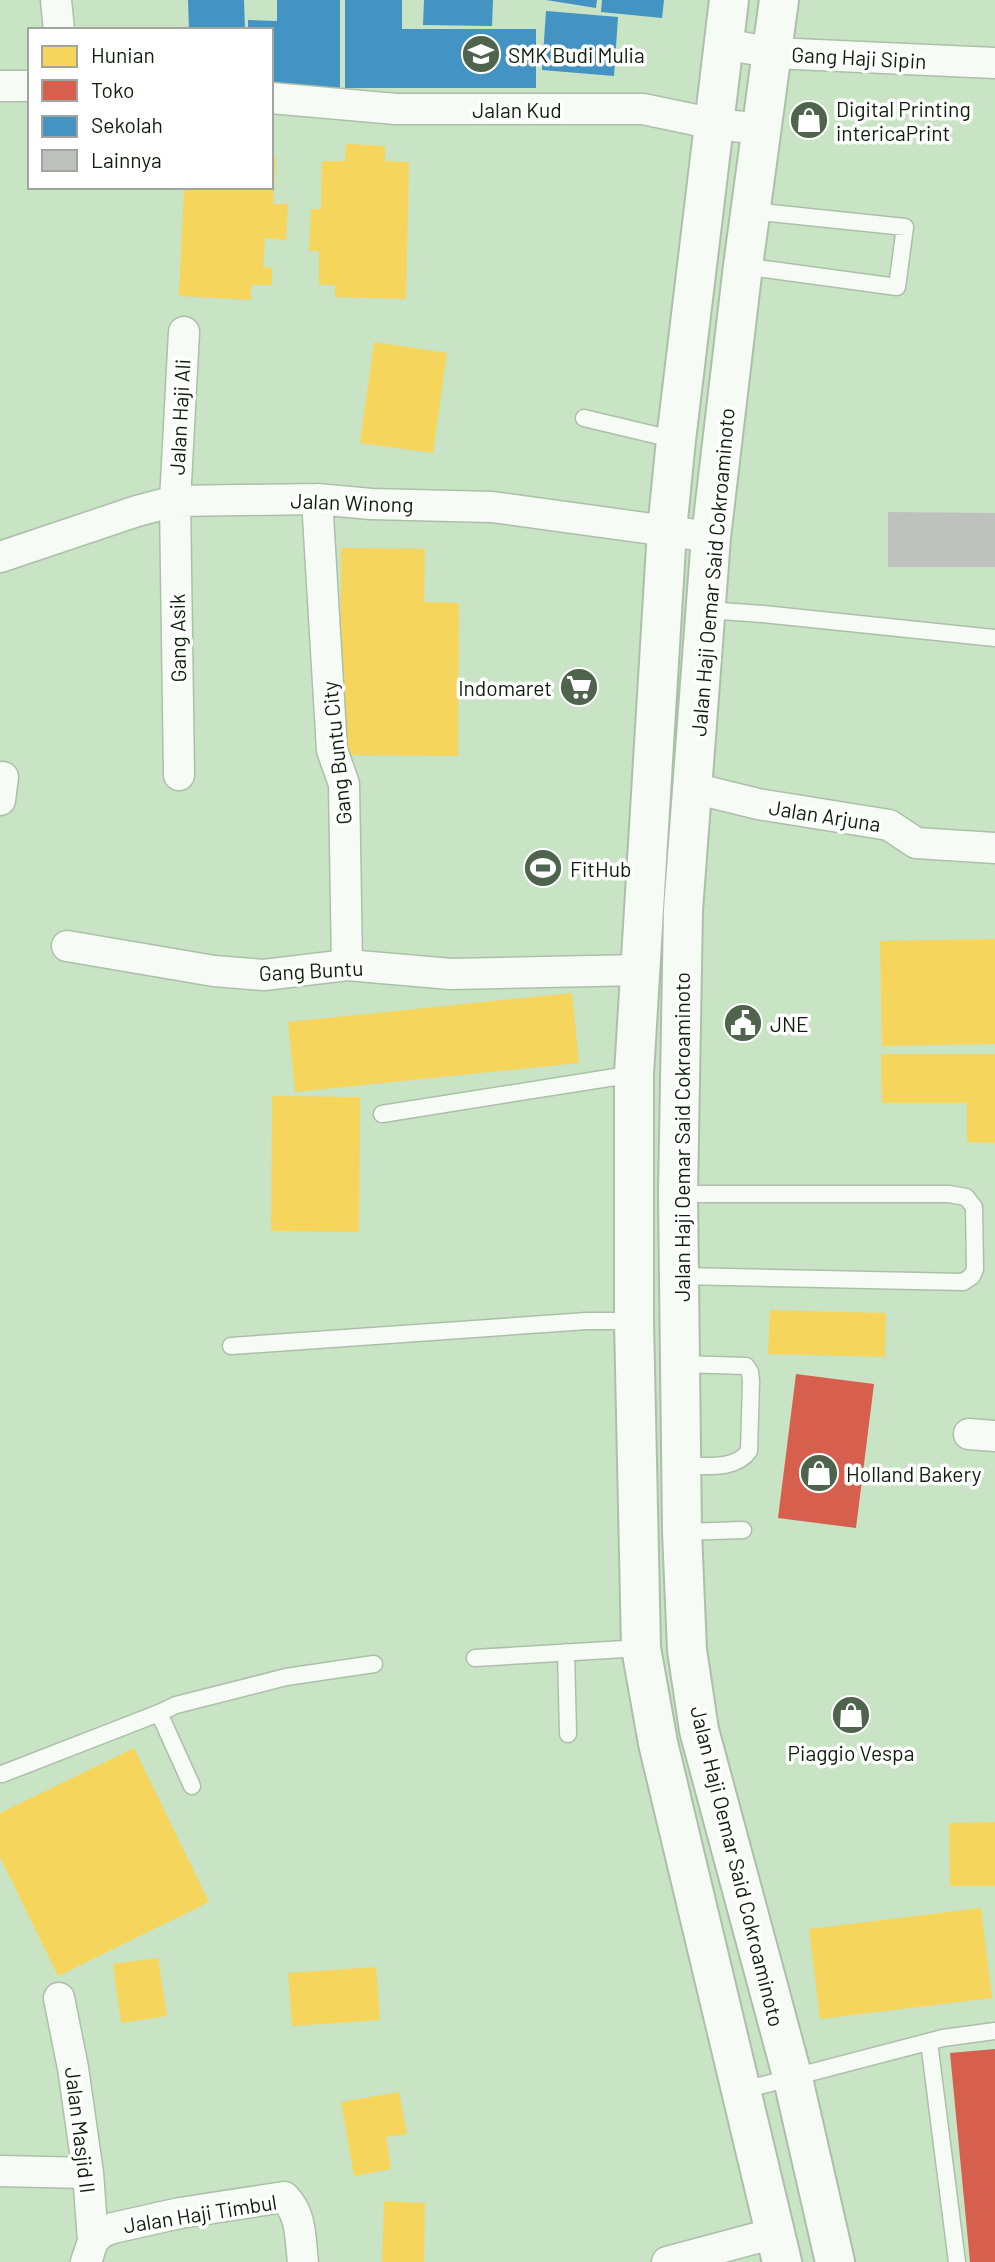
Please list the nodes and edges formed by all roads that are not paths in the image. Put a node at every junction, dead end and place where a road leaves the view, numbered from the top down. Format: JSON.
{"nodes":[{"id":1,"x":56,"y":0,"type":"edge"},
{"id":2,"x":729,"y":0,"type":"edge"},
{"id":3,"x":779,"y":0,"type":"edge"},
{"id":4,"x":59,"y":28,"type":"edge"},
{"id":5,"x":724,"y":44,"type":"junction"},
{"id":6,"x":773,"y":53,"type":"junction"},
{"id":7,"x":995,"y":63,"type":"edge"},
{"id":8,"x":0,"y":86,"type":"edge"},
{"id":9,"x":28,"y":86,"type":"edge"},
{"id":10,"x":273,"y":98,"type":"edge"},
{"id":11,"x":715,"y":124,"type":"junction"},
{"id":12,"x":762,"y":129,"type":"junction"},
{"id":13,"x":751,"y":211,"type":"junction"},
{"id":14,"x":743,"y":266,"type":"junction"},
{"id":15,"x":184,"y":332,"type":"dead end"},
{"id":16,"x":584,"y":418,"type":"dead end"},
{"id":17,"x":676,"y":440,"type":"junction"},
{"id":18,"x":317,"y":499,"type":"junction"},
{"id":19,"x":175,"y":501,"type":"junction"},
{"id":20,"x":667,"y":530,"type":"junction"},
{"id":21,"x":711,"y":537,"type":"junction"},
{"id":22,"x":0,"y":557,"type":"edge"},
{"id":23,"x":706,"y":610,"type":"junction"},
{"id":24,"x":995,"y":638,"type":"edge"},
{"id":25,"x":179,"y":775,"type":"dead end"},
{"id":26,"x":693,"y":788,"type":"junction"},
{"id":27,"x":995,"y":848,"type":"edge"},
{"id":28,"x":67,"y":946,"type":"dead end"},
{"id":29,"x":347,"y":965,"type":"junction"},
{"id":30,"x":641,"y":970,"type":"junction"},
{"id":31,"x":634,"y":1074,"type":"junction"},
{"id":32,"x":382,"y":1114,"type":"dead end"},
{"id":33,"x":678,"y":1194,"type":"junction"},
{"id":34,"x":680,"y":1276,"type":"junction"},
{"id":35,"x":634,"y":1321,"type":"junction"},
{"id":36,"x":231,"y":1346,"type":"dead end"},
{"id":37,"x":680,"y":1364,"type":"junction"},
{"id":38,"x":681,"y":1466,"type":"junction"},
{"id":39,"x":743,"y":1530,"type":"dead end"},
{"id":40,"x":681,"y":1532,"type":"junction"},
{"id":41,"x":641,"y":1647,"type":"junction"},
{"id":42,"x":566,"y":1653,"type":"junction"},
{"id":43,"x":475,"y":1658,"type":"dead end"},
{"id":44,"x":374,"y":1664,"type":"dead end"},
{"id":45,"x":159,"y":1713,"type":"junction"},
{"id":46,"x":568,"y":1734,"type":"dead end"},
{"id":47,"x":2,"y":1774,"type":"dead end"},
{"id":48,"x":192,"y":1786,"type":"dead end"},
{"id":49,"x":60,"y":1998,"type":"dead end"},
{"id":50,"x":995,"y":2031,"type":"edge"},
{"id":51,"x":929,"y":2042,"type":"junction"},
{"id":52,"x":793,"y":2079,"type":"junction"},
{"id":53,"x":740,"y":2091,"type":"junction"},
{"id":54,"x":0,"y":2171,"type":"edge"},
{"id":55,"x":88,"y":2173,"type":"junction"},
{"id":56,"x":778,"y":2248,"type":"edge"},
{"id":57,"x":90,"y":2251,"type":"edge"},
{"id":58,"x":303,"y":2262,"type":"edge"},
{"id":59,"x":667,"y":2262,"type":"edge"},
{"id":60,"x":835,"y":2262,"type":"edge"},
{"id":61,"x":957,"y":2262,"type":"edge"}],
"edges":[{"from":1,"to":4,"type":"street"},
{"from":2,"to":5,"type":"main road","name":"Jalan Haji Oemar Said Cokroaminoto"},
{"from":3,"to":6,"type":"main road","name":"Jalan Haji Oemar Said Cokroaminoto"},
{"from":5,"to":6,"type":"street","name":"Gang Haji Sipin"},
{"from":5,"to":11,"type":"main road","name":"Jalan Haji Oemar Said Cokroaminoto"},
{"from":6,"to":7,"type":"street","name":"Gang Haji Sipin"},
{"from":6,"to":12,"type":"main road","name":"Jalan Haji Oemar Said Cokroaminoto"},
{"from":8,"to":9,"type":"street"},
{"from":10,"to":11,"type":"street","name":"Jalan Kud"},
{"from":11,"to":12,"type":"street","name":"Jalan Kud"},
{"from":11,"to":17,"type":"main road","name":"Jalan Haji Oemar Said Cokroaminoto"},
{"from":12,"to":13,"type":"main road","name":"Jalan Haji Oemar Said Cokroaminoto"},
{"from":13,"to":14,"type":"main road","name":"Jalan Haji Oemar Said Cokroaminoto"},
{"from":13,"to":14,"type":"lane"},
{"from":14,"to":21,"type":"main road","name":"Jalan Haji Oemar Said Cokroaminoto"},
{"from":15,"to":19,"type":"street","name":"Jalan Haji Ali"},
{"from":16,"to":17,"type":"lane"},
{"from":17,"to":20,"type":"main road","name":"Jalan Haji Oemar Said Cokroaminoto"},
{"from":18,"to":19,"type":"street","name":"Jalan Winong"},
{"from":18,"to":20,"type":"street","name":"Jalan Winong"},
{"from":18,"to":29,"type":"street","name":"Gang Buntu City"},
{"from":19,"to":22,"type":"street","name":"Jalan Winong"},
{"from":19,"to":25,"type":"street","name":"Gang Asik"},
{"from":20,"to":21,"type":"street","name":"Jalan Winong"},
{"from":20,"to":30,"type":"main road","name":"Jalan Haji Oemar Said Cokroaminoto"},
{"from":21,"to":23,"type":"main road","name":"Jalan Haji Oemar Said Cokroaminoto"},
{"from":23,"to":24,"type":"lane"},
{"from":23,"to":26,"type":"main road","name":"Jalan Haji Oemar Said Cokroaminoto"},
{"from":26,"to":27,"type":"street","name":"Jalan Arjuna"},
{"from":26,"to":33,"type":"main road","name":"Jalan Haji Oemar Said Cokroaminoto"},
{"from":28,"to":29,"type":"street","name":"Gang Buntu"},
{"from":29,"to":30,"type":"street","name":"Gang Buntu"},
{"from":30,"to":31,"type":"main road","name":"Jalan Haji Oemar Said Cokroaminoto"},
{"from":31,"to":32,"type":"lane"},
{"from":31,"to":35,"type":"main road","name":"Jalan Haji Oemar Said Cokroaminoto"},
{"from":33,"to":34,"type":"main road","name":"Jalan Haji Oemar Said Cokroaminoto"},
{"from":33,"to":34,"type":"lane"},
{"from":34,"to":37,"type":"main road","name":"Jalan Haji Oemar Said Cokroaminoto"},
{"from":35,"to":36,"type":"lane"},
{"from":35,"to":41,"type":"main road","name":"Jalan Haji Oemar Said Cokroaminoto"},
{"from":37,"to":38,"type":"main road","name":"Jalan Haji Oemar Said Cokroaminoto"},
{"from":37,"to":38,"type":"lane"},
{"from":38,"to":40,"type":"main road","name":"Jalan Haji Oemar Said Cokroaminoto"},
{"from":39,"to":40,"type":"lane"},
{"from":40,"to":52,"type":"main road","name":"Jalan Haji Oemar Said Cokroaminoto"},
{"from":41,"to":42,"type":"lane"},
{"from":41,"to":53,"type":"main road","name":"Jalan Haji Oemar Said Cokroaminoto"},
{"from":42,"to":43,"type":"lane"},
{"from":42,"to":46,"type":"lane"},
{"from":44,"to":45,"type":"lane"},
{"from":45,"to":47,"type":"lane"},
{"from":45,"to":48,"type":"lane"},
{"from":49,"to":55,"type":"street","name":"Jalan Masjid II"},
{"from":50,"to":51,"type":"lane"},
{"from":51,"to":52,"type":"lane"},
{"from":51,"to":61,"type":"lane"},
{"from":52,"to":53,"type":"lane"},
{"from":52,"to":60,"type":"main road","name":"Jalan Haji Oemar Said Cokroaminoto"},
{"from":53,"to":56,"type":"main road","name":"Jalan Haji Oemar Said Cokroaminoto"},
{"from":54,"to":55,"type":"street"},
{"from":55,"to":57,"type":"street","name":"Jalan Masjid II"},
{"from":56,"to":59,"type":"street"},
{"from":57,"to":58,"type":"street","name":"Jalan Haji Timbul"}]}
